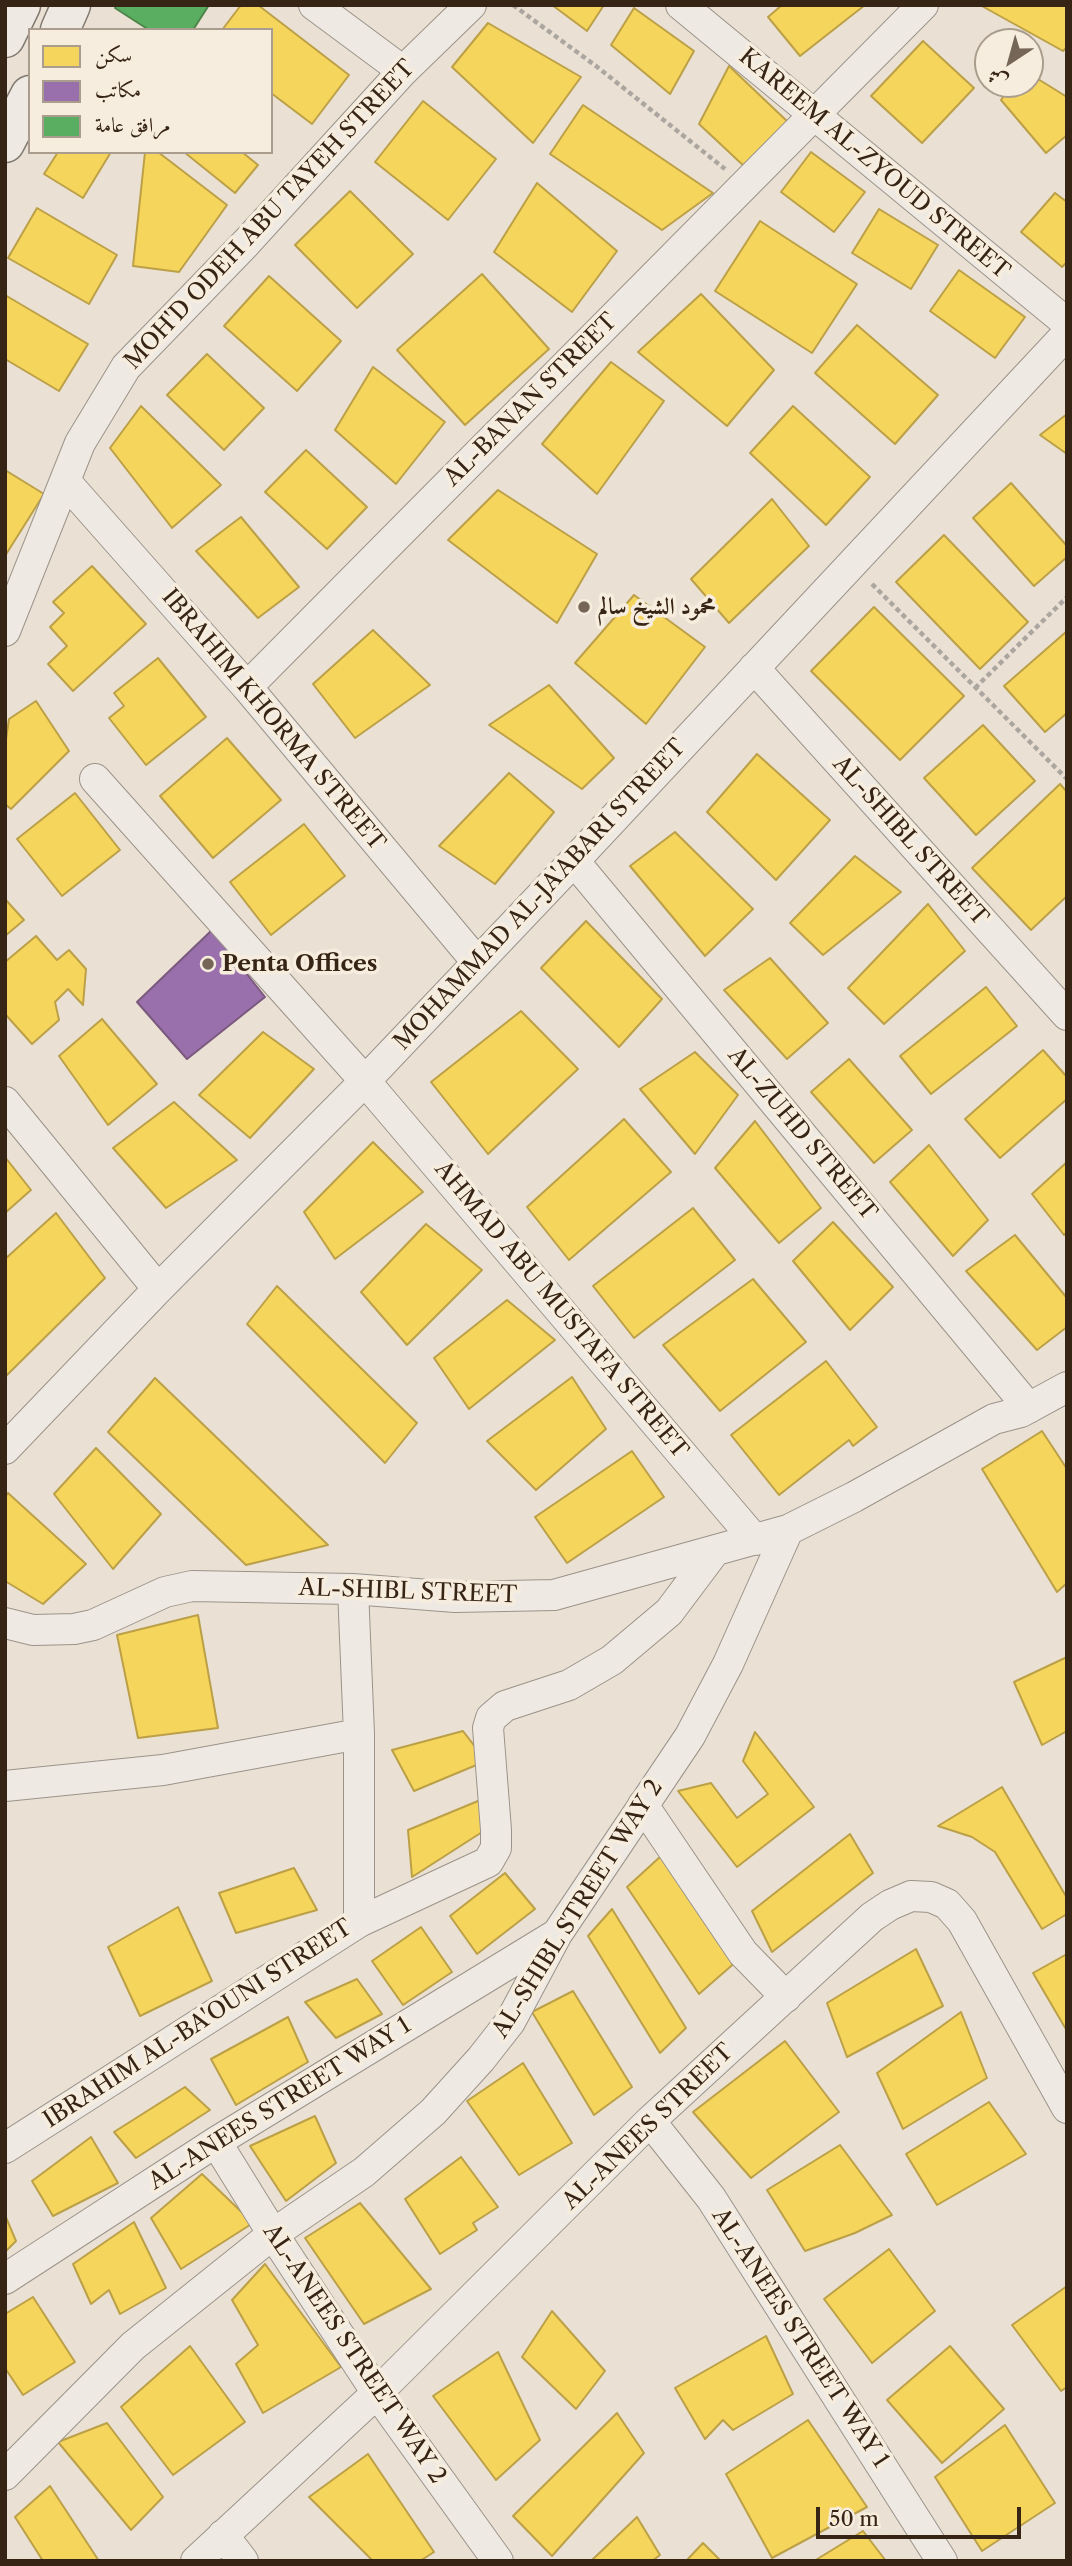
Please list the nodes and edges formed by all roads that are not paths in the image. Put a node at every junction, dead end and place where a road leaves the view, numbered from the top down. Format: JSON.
{"nodes":[{"id":1,"x":21,"y":5,"type":"edge"},
{"id":2,"x":71,"y":5,"type":"edge"},
{"id":3,"x":314,"y":5,"type":"edge"},
{"id":4,"x":471,"y":5,"type":"edge"},
{"id":5,"x":681,"y":5,"type":"edge"},
{"id":6,"x":923,"y":5,"type":"edge"},
{"id":7,"x":62,"y":28,"type":"edge"},
{"id":8,"x":5,"y":38,"type":"edge"},
{"id":9,"x":403,"y":71,"type":"junction"},
{"id":10,"x":28,"y":99,"type":"edge"},
{"id":11,"x":816,"y":116,"type":"junction"},
{"id":12,"x":5,"y":143,"type":"edge"},
{"id":13,"x":1067,"y":323,"type":"edge"},
{"id":14,"x":1067,"y":334,"type":"edge"},
{"id":15,"x":65,"y":481,"type":"junction"},
{"id":16,"x":5,"y":631,"type":"edge"},
{"id":17,"x":754,"y":668,"type":"junction"},
{"id":18,"x":247,"y":687,"type":"junction"},
{"id":19,"x":95,"y":779,"type":"dead end"},
{"id":20,"x":575,"y":861,"type":"junction"},
{"id":21,"x":477,"y":962,"type":"junction"},
{"id":22,"x":1067,"y":1015,"type":"edge"},
{"id":23,"x":365,"y":1081,"type":"junction"},
{"id":24,"x":5,"y":1102,"type":"edge"},
{"id":25,"x":158,"y":1289,"type":"junction"},
{"id":26,"x":1067,"y":1365,"type":"edge"},
{"id":27,"x":1067,"y":1387,"type":"edge"},
{"id":28,"x":1024,"y":1400,"type":"junction"},
{"id":29,"x":5,"y":1449,"type":"edge"},
{"id":30,"x":788,"y":1530,"type":"junction"},
{"id":31,"x":755,"y":1540,"type":"junction"},
{"id":32,"x":714,"y":1552,"type":"junction"},
{"id":33,"x":353,"y":1589,"type":"junction"},
{"id":34,"x":5,"y":1623,"type":"edge"},
{"id":35,"x":359,"y":1734,"type":"junction"},
{"id":36,"x":5,"y":1786,"type":"edge"},
{"id":37,"x":643,"y":1805,"type":"junction"},
{"id":38,"x":359,"y":1922,"type":"junction"},
{"id":39,"x":557,"y":1934,"type":"junction"},
{"id":40,"x":786,"y":1997,"type":"junction"},
{"id":41,"x":1067,"y":2108,"type":"edge"},
{"id":42,"x":650,"y":2121,"type":"junction"},
{"id":43,"x":216,"y":2142,"type":"junction"},
{"id":44,"x":5,"y":2148,"type":"edge"},
{"id":45,"x":272,"y":2234,"type":"junction"},
{"id":46,"x":5,"y":2279,"type":"edge"},
{"id":47,"x":377,"y":2393,"type":"junction"},
{"id":48,"x":9,"y":2460,"type":"edge"},
{"id":49,"x":223,"y":2535,"type":"junction"},
{"id":50,"x":196,"y":2561,"type":"edge"},
{"id":51,"x":243,"y":2561,"type":"edge"},
{"id":52,"x":498,"y":2561,"type":"edge"},
{"id":53,"x":942,"y":2561,"type":"edge"}],
"edges":[{"from":1,"to":8,"type":"main road"},
{"from":2,"to":7,"type":"main road"},
{"from":3,"to":9,"type":"street"},
{"from":4,"to":9,"type":"street","name":"MOH'D ODEH ABU TAYEH STREET"},
{"from":5,"to":11,"type":"street","name":"KAREEM AL-ZYOUD STREET"},
{"from":6,"to":11,"type":"street","name":"AL-BANAN STREET"},
{"from":9,"to":15,"type":"street","name":"MOH'D ODEH ABU TAYEH STREET"},
{"from":10,"to":12,"type":"main road"},
{"from":11,"to":13,"type":"street","name":"KAREEM AL-ZYOUD STREET"},
{"from":11,"to":18,"type":"street","name":"AL-BANAN STREET"},
{"from":14,"to":17,"type":"street","name":"MOHAMMAD AL-JA'ABARI STREET"},
{"from":15,"to":16,"type":"street","name":"MOH'D ODEH ABU TAYEH STREET"},
{"from":15,"to":18,"type":"street","name":"IBRAHIM KHORMA STREET"},
{"from":17,"to":20,"type":"street","name":"MOHAMMAD AL-JA'ABARI STREET"},
{"from":17,"to":22,"type":"street","name":"AL-SHIBL STREET"},
{"from":18,"to":21,"type":"street","name":"IBRAHIM KHORMA STREET"},
{"from":19,"to":23,"type":"street","name":"AHMAD ABU MUSTAFA STREET"},
{"from":20,"to":21,"type":"street","name":"MOHAMMAD AL-JA'ABARI STREET"},
{"from":20,"to":28,"type":"street","name":"AL-ZUHD STREET"},
{"from":21,"to":23,"type":"street","name":"MOHAMMAD AL-JA'ABARI STREET"},
{"from":23,"to":25,"type":"street","name":"MOHAMMAD AL-JA'ABARI STREET"},
{"from":23,"to":31,"type":"street","name":"AHMAD ABU MUSTAFA STREET"},
{"from":24,"to":25,"type":"street"},
{"from":25,"to":29,"type":"street","name":"MOHAMMAD AL-JA'ABARI STREET"},
{"from":26,"to":28,"type":"street"},
{"from":27,"to":28,"type":"street"},
{"from":28,"to":30,"type":"street","name":"AL-SHIBL STREET"},
{"from":30,"to":31,"type":"street","name":"AL-SHIBL STREET"},
{"from":30,"to":37,"type":"street","name":"AL-SHIBL STREET WAY 2"},
{"from":31,"to":32,"type":"street","name":"AL-SHIBL STREET"},
{"from":32,"to":33,"type":"street","name":"AL-SHIBL STREET"},
{"from":32,"to":38,"type":"street"},
{"from":33,"to":34,"type":"street","name":"AL-SHIBL STREET"},
{"from":33,"to":35,"type":"street","name":"IBRAHIM AL-BA'OUNI STREET"},
{"from":35,"to":36,"type":"street"},
{"from":35,"to":38,"type":"street","name":"IBRAHIM AL-BA'OUNI STREET"},
{"from":37,"to":39,"type":"street","name":"AL-SHIBL STREET WAY 2"},
{"from":37,"to":40,"type":"street"},
{"from":38,"to":44,"type":"street","name":"IBRAHIM AL-BA'OUNI STREET"},
{"from":39,"to":43,"type":"street","name":"AL-ANEES STREET WAY 1"},
{"from":39,"to":45,"type":"street","name":"AL-SHIBL STREET WAY 2"},
{"from":40,"to":41,"type":"street","name":"AL-ANEES STREET"},
{"from":40,"to":42,"type":"street","name":"AL-ANEES STREET"},
{"from":42,"to":47,"type":"street","name":"AL-ANEES STREET"},
{"from":42,"to":53,"type":"street","name":"AL-ANEES STREET WAY 1"},
{"from":43,"to":45,"type":"street","name":"AL-ANEES STREET WAY 2"},
{"from":43,"to":46,"type":"street","name":"AL-ANEES STREET WAY 1"},
{"from":45,"to":47,"type":"street","name":"AL-ANEES STREET WAY 2"},
{"from":45,"to":48,"type":"street","name":"AL-SHIBL STREET WAY 2"},
{"from":47,"to":49,"type":"street","name":"AL-ANEES STREET"},
{"from":47,"to":52,"type":"street","name":"AL-ANEES STREET WAY 2"},
{"from":49,"to":50,"type":"street","name":"AL-ANEES STREET"},
{"from":49,"to":51,"type":"street"}]}
